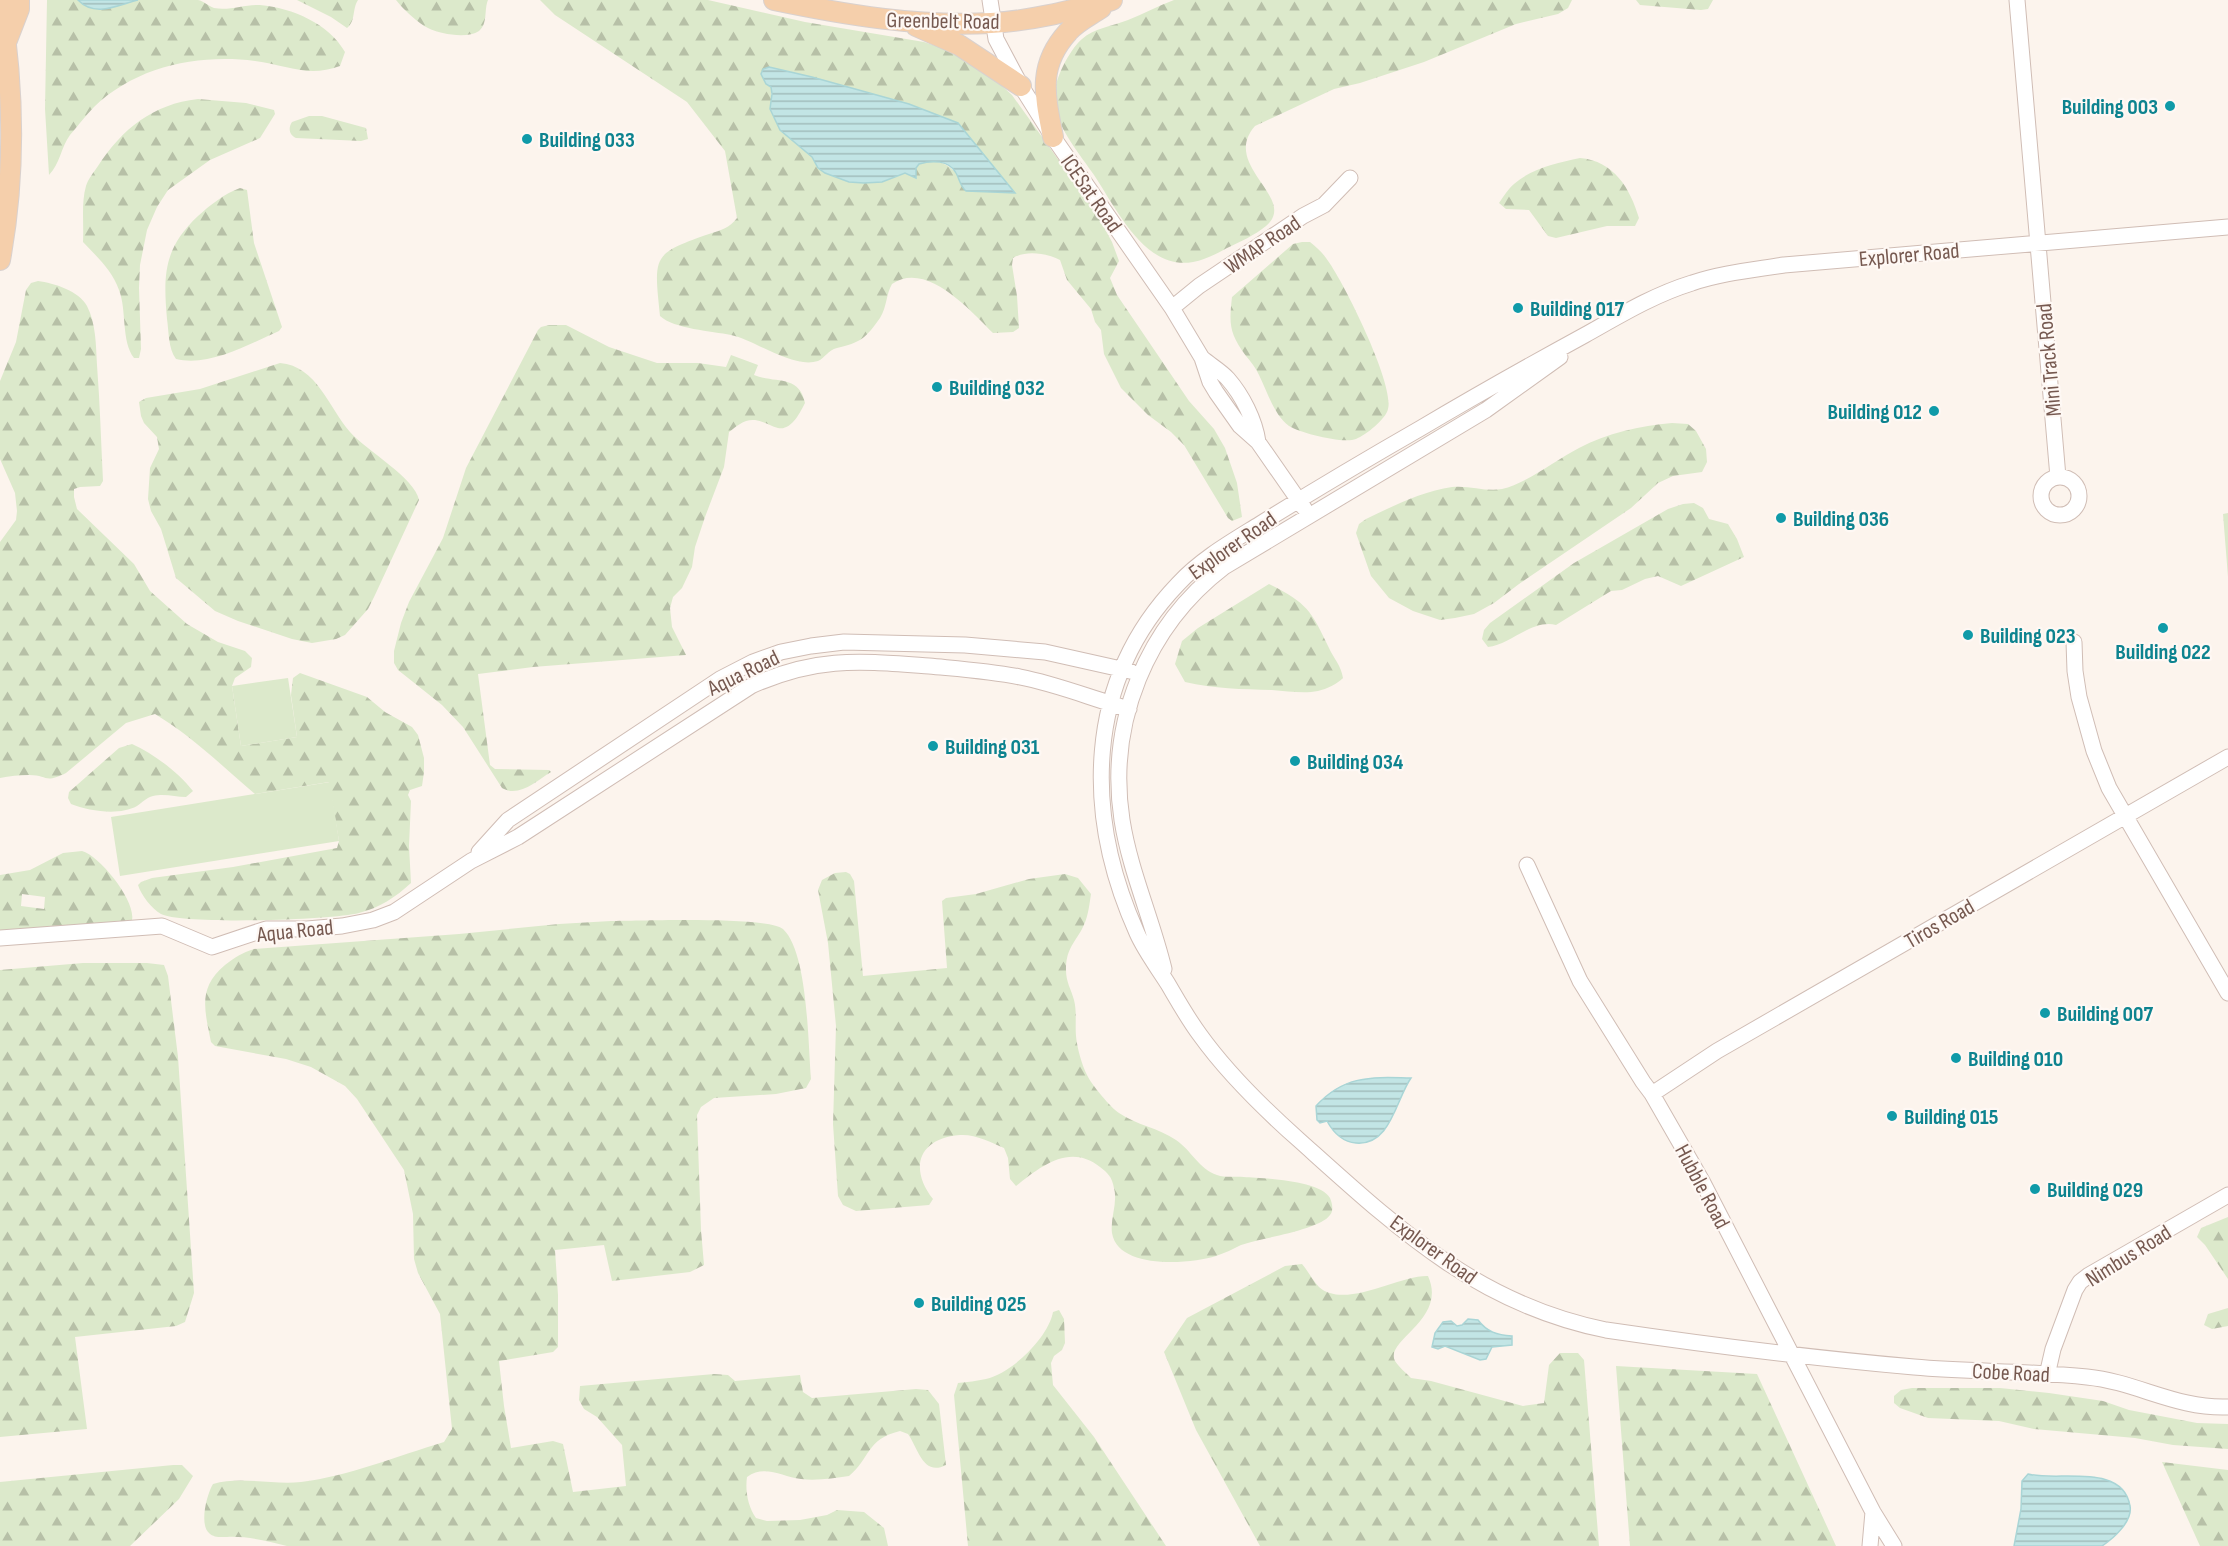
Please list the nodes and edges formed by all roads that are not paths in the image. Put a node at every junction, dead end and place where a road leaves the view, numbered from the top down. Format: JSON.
{"nodes":[{"id":1,"x":20,"y":0,"type":"edge"},
{"id":2,"x":774,"y":0,"type":"edge"},
{"id":3,"x":990,"y":0,"type":"edge"},
{"id":4,"x":1112,"y":0,"type":"edge"},
{"id":5,"x":2017,"y":0,"type":"edge"},
{"id":6,"x":0,"y":1,"type":"edge"},
{"id":7,"x":905,"y":22,"type":"junction"},
{"id":8,"x":992,"y":23,"type":"junction"},
{"id":9,"x":7,"y":43,"type":"junction"},
{"id":10,"x":1021,"y":86,"type":"junction"},
{"id":11,"x":1053,"y":136,"type":"junction"},
{"id":12,"x":1350,"y":178,"type":"dead end"},
{"id":13,"x":2228,"y":227,"type":"edge"},
{"id":14,"x":2038,"y":243,"type":"junction"},
{"id":15,"x":0,"y":260,"type":"edge"},
{"id":16,"x":1172,"y":308,"type":"junction"},
{"id":17,"x":1601,"y":326,"type":"junction"},
{"id":18,"x":2058,"y":477,"type":"dead end"},
{"id":19,"x":1299,"y":500,"type":"junction"},
{"id":20,"x":1309,"y":517,"type":"junction"},
{"id":21,"x":2074,"y":642,"type":"dead end"},
{"id":22,"x":1121,"y":668,"type":"junction"},
{"id":23,"x":1138,"y":675,"type":"junction"},
{"id":24,"x":1110,"y":704,"type":"junction"},
{"id":25,"x":1130,"y":710,"type":"junction"},
{"id":26,"x":2228,"y":757,"type":"edge"},
{"id":27,"x":2125,"y":815,"type":"junction"},
{"id":28,"x":471,"y":861,"type":"junction"},
{"id":29,"x":1527,"y":865,"type":"dead end"},
{"id":30,"x":0,"y":938,"type":"edge"},
{"id":31,"x":1167,"y":983,"type":"junction"},
{"id":32,"x":2228,"y":993,"type":"edge"},
{"id":33,"x":1652,"y":1094,"type":"junction"},
{"id":34,"x":2228,"y":1195,"type":"edge"},
{"id":35,"x":1791,"y":1353,"type":"junction"},
{"id":36,"x":2048,"y":1375,"type":"junction"},
{"id":37,"x":2228,"y":1407,"type":"edge"},
{"id":38,"x":1873,"y":1512,"type":"junction"},
{"id":39,"x":1890,"y":1543,"type":"edge"},
{"id":40,"x":1870,"y":1546,"type":"edge"}],
"edges":[{"from":1,"to":9,"type":"main road"},
{"from":2,"to":7,"type":"main road","name":"Greenbelt Road"},
{"from":3,"to":8,"type":"street","name":"ICESat Road"},
{"from":4,"to":8,"type":"main road","name":"Greenbelt Road"},
{"from":4,"to":11,"type":"main road"},
{"from":5,"to":14,"type":"street","name":"Mini Track Road"},
{"from":6,"to":9,"type":"main road"},
{"from":7,"to":8,"type":"main road","name":"Greenbelt Road"},
{"from":7,"to":10,"type":"main road"},
{"from":8,"to":10,"type":"street","name":"ICESat Road"},
{"from":9,"to":15,"type":"main road"},
{"from":10,"to":11,"type":"street","name":"ICESat Road"},
{"from":11,"to":16,"type":"street","name":"ICESat Road"},
{"from":12,"to":16,"type":"street","name":"WMAP Road"},
{"from":13,"to":14,"type":"street","name":"Explorer Road"},
{"from":14,"to":17,"type":"street","name":"Explorer Road"},
{"from":14,"to":18,"type":"street","name":"Mini Track Road"},
{"from":16,"to":19,"type":"street","name":"ICESat Road"},
{"from":17,"to":19,"type":"street","name":"Explorer Road"},
{"from":17,"to":20,"type":"street","name":"Explorer Road"},
{"from":19,"to":20,"type":"street","name":"ICESat Road"},
{"from":19,"to":22,"type":"street","name":"Explorer Road"},
{"from":20,"to":23,"type":"street","name":"Explorer Road"},
{"from":21,"to":27,"type":"street"},
{"from":22,"to":23,"type":"street","name":"Aqua Road"},
{"from":22,"to":24,"type":"street","name":"Explorer Road"},
{"from":22,"to":28,"type":"street","name":"Aqua Road"},
{"from":23,"to":25,"type":"street","name":"Explorer Road"},
{"from":24,"to":25,"type":"street","name":"Aqua Road"},
{"from":24,"to":28,"type":"street","name":"Aqua Road"},
{"from":24,"to":31,"type":"street","name":"Explorer Road"},
{"from":25,"to":31,"type":"street","name":"Explorer Road"},
{"from":26,"to":27,"type":"street","name":"Tiros Road"},
{"from":27,"to":32,"type":"street"},
{"from":27,"to":33,"type":"street","name":"Tiros Road"},
{"from":28,"to":30,"type":"street","name":"Aqua Road"},
{"from":29,"to":33,"type":"street","name":"Hubble Road"},
{"from":31,"to":35,"type":"street","name":"Explorer Road"},
{"from":33,"to":35,"type":"street","name":"Hubble Road"},
{"from":34,"to":36,"type":"street","name":"Nimbus Road"},
{"from":35,"to":36,"type":"street","name":"Cobe Road"},
{"from":35,"to":38,"type":"street","name":"Hubble Road"},
{"from":36,"to":37,"type":"street","name":"Cobe Road"},
{"from":38,"to":39,"type":"street","name":"Hubble Road"},
{"from":38,"to":40,"type":"street"}]}
